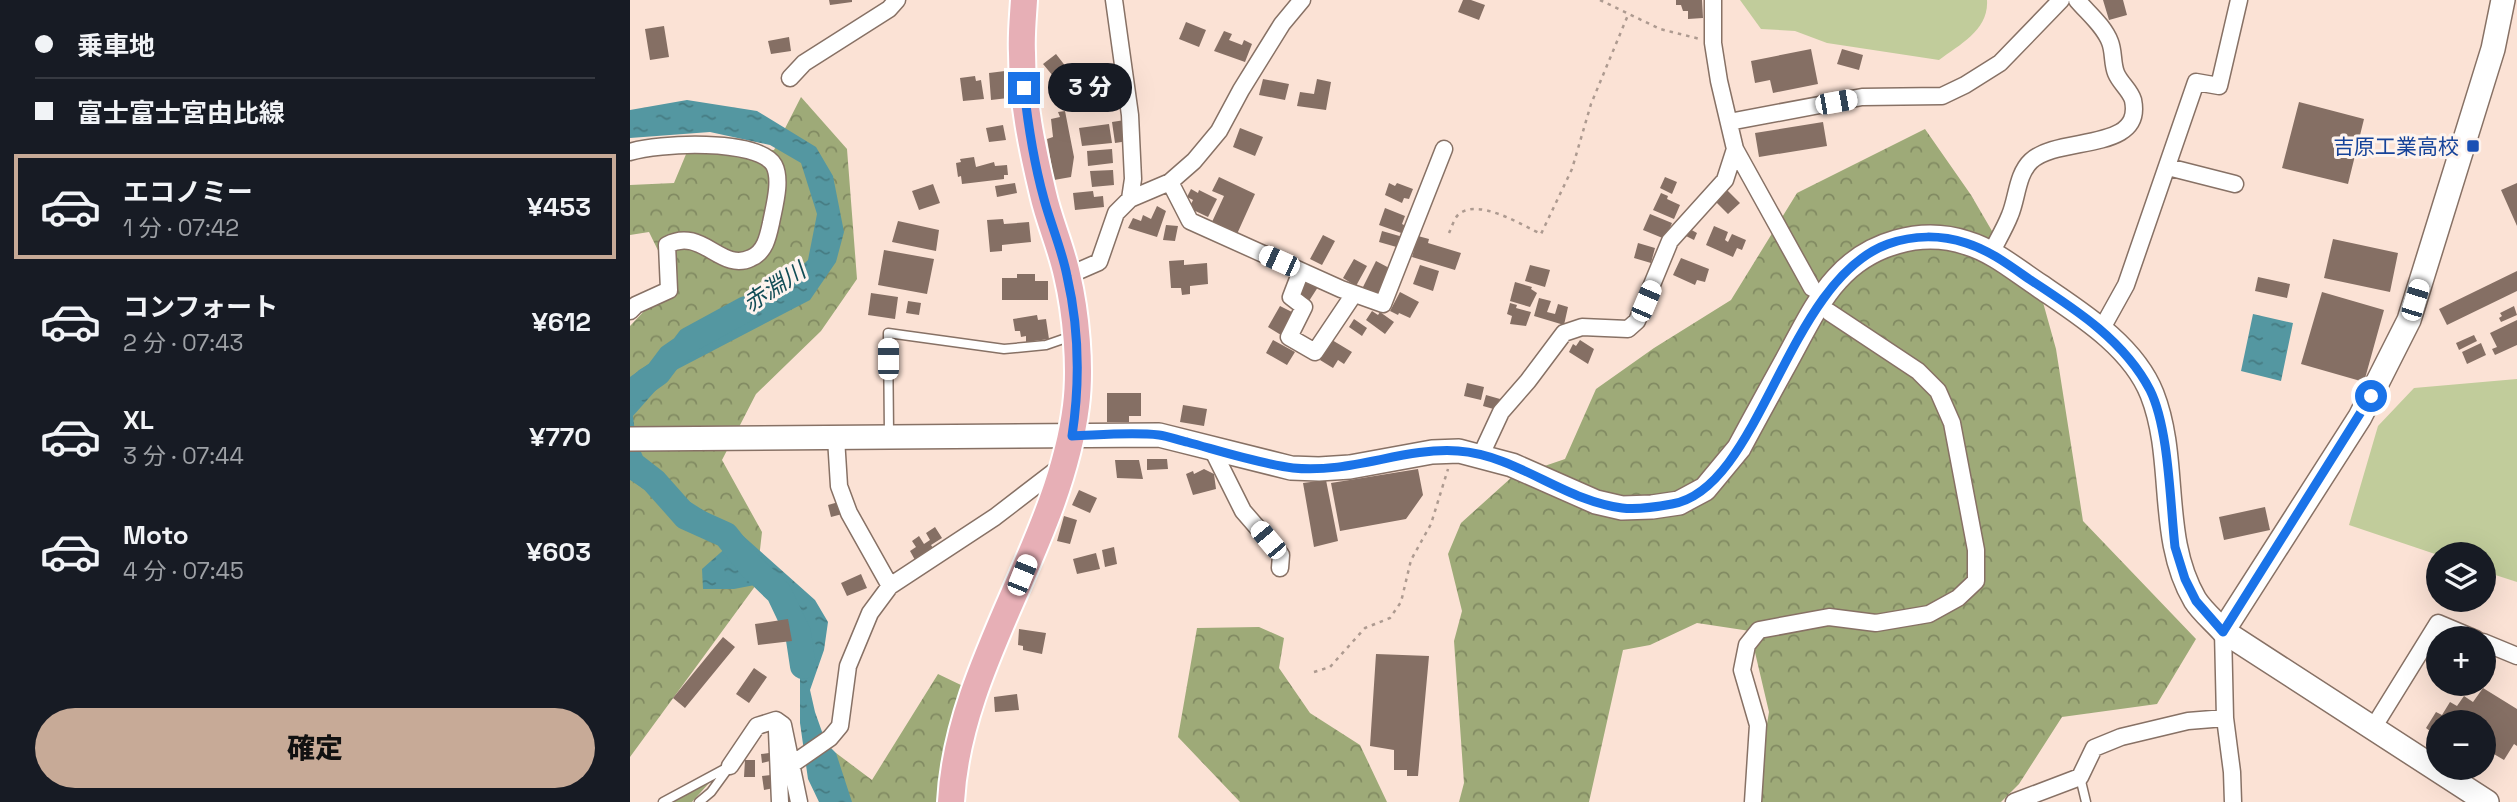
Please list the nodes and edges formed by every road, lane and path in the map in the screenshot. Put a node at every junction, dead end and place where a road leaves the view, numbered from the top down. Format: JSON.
{"nodes":[{"id":1,"x":897,"y":0,"type":"edge"},
{"id":2,"x":1024,"y":0,"type":"edge"},
{"id":3,"x":1114,"y":0,"type":"edge"},
{"id":4,"x":1302,"y":0,"type":"edge"},
{"id":5,"x":1600,"y":0,"type":"edge"},
{"id":6,"x":1713,"y":0,"type":"edge"},
{"id":7,"x":2061,"y":0,"type":"edge"},
{"id":8,"x":2077,"y":0,"type":"edge"},
{"id":9,"x":2239,"y":0,"type":"edge"},
{"id":10,"x":2503,"y":0,"type":"edge"},
{"id":11,"x":1628,"y":15,"type":"junction"},
{"id":12,"x":1713,"y":43,"type":"junction"},
{"id":13,"x":790,"y":78,"type":"dead end"},
{"id":14,"x":1729,"y":122,"type":"junction"},
{"id":15,"x":1444,"y":149,"type":"dead end"},
{"id":16,"x":1735,"y":149,"type":"junction"},
{"id":17,"x":630,"y":152,"type":"edge"},
{"id":18,"x":2168,"y":167,"type":"junction"},
{"id":19,"x":1170,"y":182,"type":"junction"},
{"id":20,"x":2235,"y":184,"type":"dead end"},
{"id":21,"x":1130,"y":199,"type":"junction"},
{"id":22,"x":1449,"y":233,"type":"dead end"},
{"id":23,"x":1991,"y":253,"type":"junction"},
{"id":24,"x":1301,"y":271,"type":"junction"},
{"id":25,"x":1068,"y":276,"type":"junction"},
{"id":26,"x":1812,"y":288,"type":"dead end"},
{"id":27,"x":1354,"y":293,"type":"junction"},
{"id":28,"x":630,"y":311,"type":"edge"},
{"id":29,"x":1829,"y":312,"type":"dead end"},
{"id":30,"x":2101,"y":330,"type":"junction"},
{"id":31,"x":1076,"y":335,"type":"junction"},
{"id":32,"x":1072,"y":436,"type":"junction"},
{"id":33,"x":889,"y":437,"type":"junction"},
{"id":34,"x":630,"y":439,"type":"edge"},
{"id":35,"x":836,"y":439,"type":"junction"},
{"id":36,"x":1212,"y":449,"type":"junction"},
{"id":37,"x":1470,"y":453,"type":"junction"},
{"id":38,"x":1065,"y":463,"type":"junction"},
{"id":39,"x":1280,"y":568,"type":"dead end"},
{"id":40,"x":890,"y":586,"type":"junction"},
{"id":41,"x":2223,"y":632,"type":"junction"},
{"id":42,"x":2426,"y":642,"type":"edge"},
{"id":43,"x":2496,"y":647,"type":"edge"},
{"id":44,"x":2517,"y":656,"type":"edge"},
{"id":45,"x":1314,"y":672,"type":"dead end"},
{"id":46,"x":2225,"y":718,"type":"junction"},
{"id":47,"x":776,"y":720,"type":"junction"},
{"id":48,"x":2373,"y":728,"type":"junction"},
{"id":49,"x":795,"y":762,"type":"junction"},
{"id":50,"x":730,"y":766,"type":"junction"},
{"id":51,"x":2080,"y":777,"type":"junction"},
{"id":52,"x":663,"y":802,"type":"edge"},
{"id":53,"x":699,"y":802,"type":"edge"},
{"id":54,"x":780,"y":802,"type":"edge"},
{"id":55,"x":799,"y":802,"type":"edge"},
{"id":56,"x":951,"y":802,"type":"edge"},
{"id":57,"x":1753,"y":802,"type":"edge"},
{"id":58,"x":2014,"y":802,"type":"edge"},
{"id":59,"x":2086,"y":802,"type":"edge"},
{"id":60,"x":2233,"y":802,"type":"edge"},
{"id":61,"x":2487,"y":802,"type":"edge"}],
"edges":[{"from":1,"to":13,"type":"street"},
{"from":2,"to":25,"type":"main road"},
{"from":3,"to":21,"type":"street"},
{"from":4,"to":19,"type":"street"},
{"from":5,"to":11,"type":"path"},
{"from":6,"to":12,"type":"street"},
{"from":7,"to":14,"type":"street"},
{"from":8,"to":23,"type":"street"},
{"from":9,"to":18,"type":"street"},
{"from":10,"to":41,"type":"street"},
{"from":11,"to":12,"type":"path"},
{"from":11,"to":22,"type":"path"},
{"from":12,"to":14,"type":"street"},
{"from":14,"to":16,"type":"street"},
{"from":15,"to":27,"type":"street"},
{"from":16,"to":26,"type":"street"},
{"from":16,"to":37,"type":"street"},
{"from":17,"to":28,"type":"street"},
{"from":18,"to":20,"type":"street"},
{"from":18,"to":30,"type":"street"},
{"from":19,"to":21,"type":"street"},
{"from":19,"to":24,"type":"street"},
{"from":21,"to":25,"type":"street"},
{"from":23,"to":30,"type":"street"},
{"from":23,"to":37,"type":"street"},
{"from":24,"to":27,"type":"street"},
{"from":24,"to":27,"type":"street"},
{"from":25,"to":31,"type":"main road"},
{"from":29,"to":57,"type":"street"},
{"from":30,"to":41,"type":"street"},
{"from":31,"to":32,"type":"main road"},
{"from":31,"to":33,"type":"lane"},
{"from":32,"to":33,"type":"street"},
{"from":32,"to":36,"type":"street"},
{"from":32,"to":38,"type":"main road"},
{"from":33,"to":35,"type":"street"},
{"from":34,"to":35,"type":"street"},
{"from":35,"to":40,"type":"street"},
{"from":36,"to":37,"type":"street"},
{"from":36,"to":39,"type":"street"},
{"from":37,"to":45,"type":"path"},
{"from":38,"to":40,"type":"street"},
{"from":38,"to":56,"type":"main road"},
{"from":40,"to":49,"type":"street"},
{"from":41,"to":46,"type":"street"},
{"from":41,"to":48,"type":"street"},
{"from":42,"to":48,"type":"street"},
{"from":43,"to":44,"type":"street"},
{"from":46,"to":51,"type":"street"},
{"from":46,"to":60,"type":"street"},
{"from":47,"to":49,"type":"street"},
{"from":47,"to":50,"type":"street"},
{"from":47,"to":54,"type":"street"},
{"from":48,"to":61,"type":"street"},
{"from":49,"to":55,"type":"street"},
{"from":50,"to":52,"type":"lane"},
{"from":50,"to":53,"type":"lane"},
{"from":51,"to":58,"type":"street"},
{"from":51,"to":59,"type":"lane"}]}
